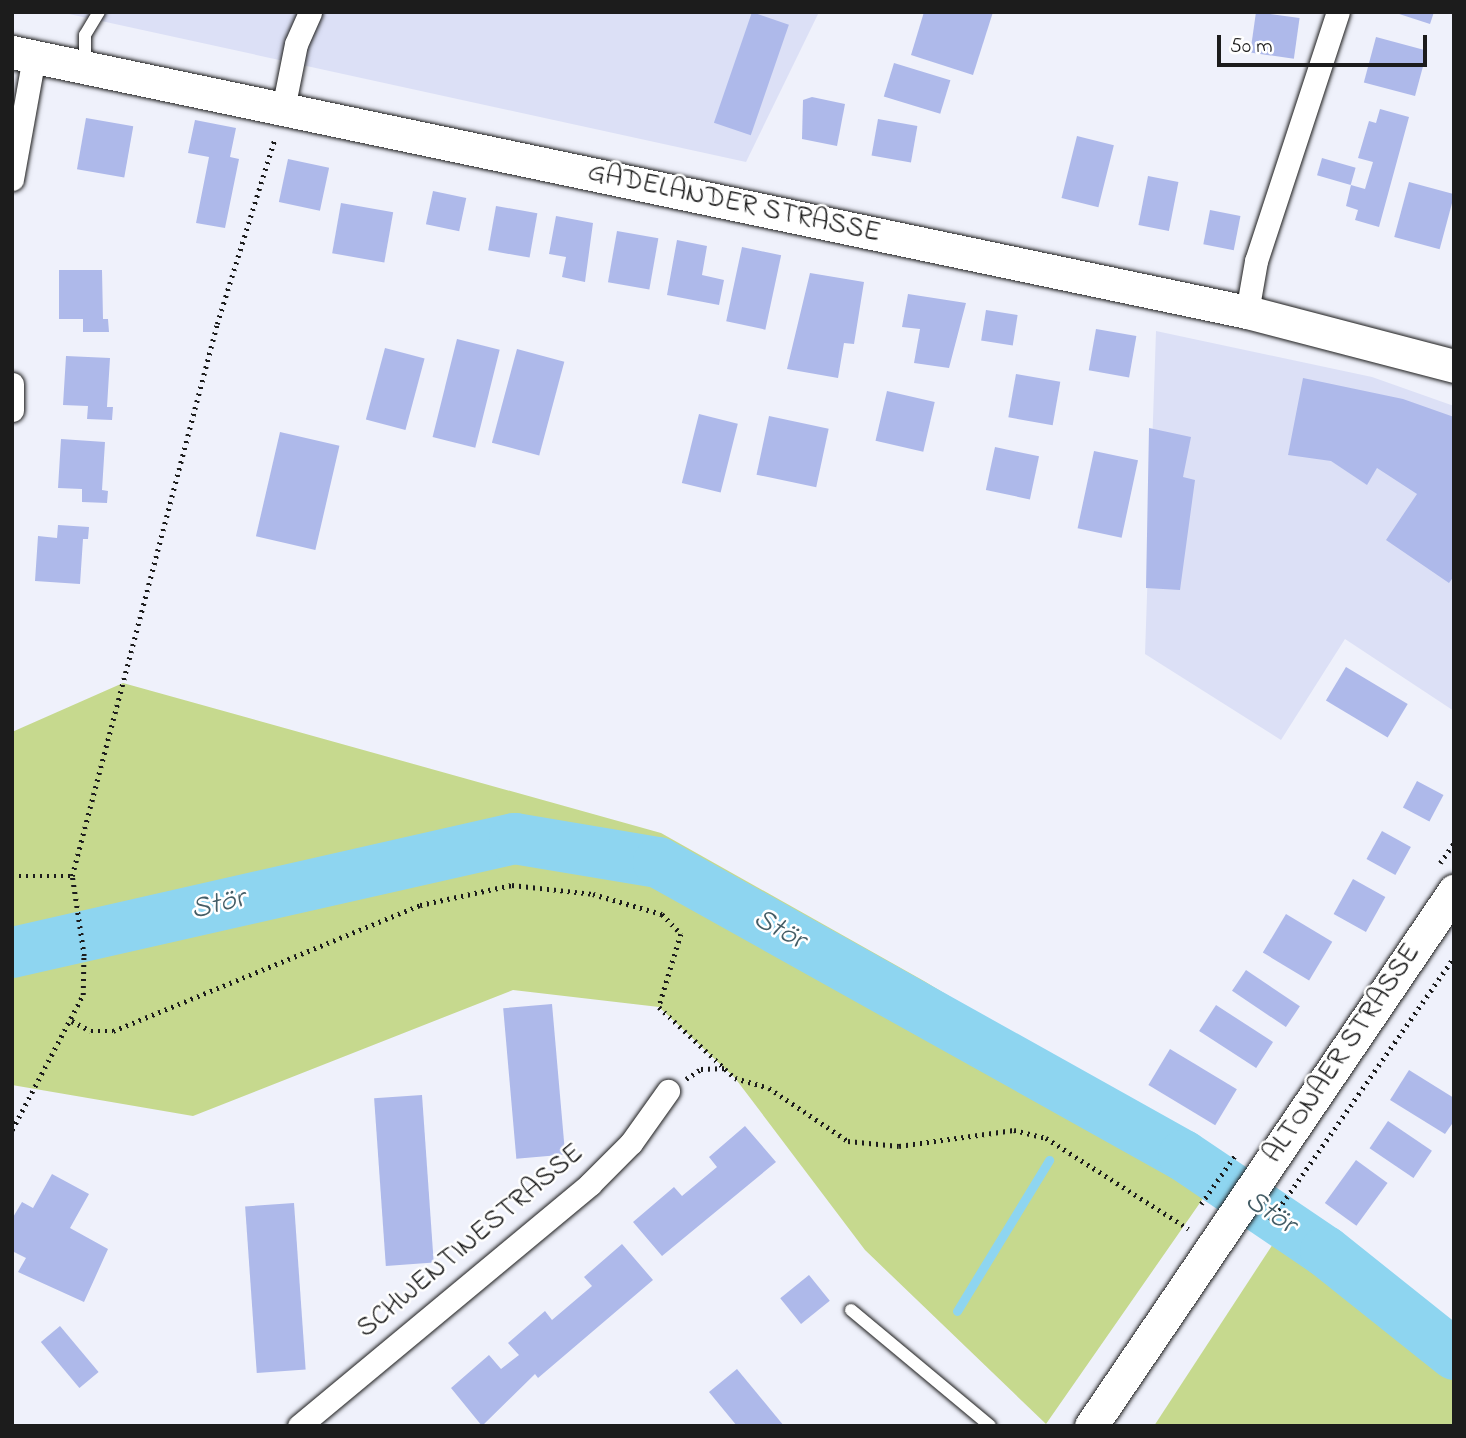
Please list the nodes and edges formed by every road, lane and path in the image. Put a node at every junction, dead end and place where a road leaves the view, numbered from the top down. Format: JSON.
{"nodes":[{"id":1,"x":99,"y":12,"type":"edge"},
{"id":2,"x":310,"y":12,"type":"edge"},
{"id":3,"x":1338,"y":12,"type":"edge"},
{"id":4,"x":23,"y":55,"type":"edge"},
{"id":5,"x":85,"y":68,"type":"junction"},
{"id":6,"x":284,"y":109,"type":"junction"},
{"id":7,"x":12,"y":179,"type":"edge"},
{"id":8,"x":1247,"y":312,"type":"junction"},
{"id":9,"x":1454,"y":366,"type":"edge"},
{"id":10,"x":12,"y":384,"type":"edge"},
{"id":11,"x":12,"y":410,"type":"edge"},
{"id":12,"x":12,"y":876,"type":"edge"},
{"id":13,"x":72,"y":876,"type":"junction"},
{"id":14,"x":1454,"y":891,"type":"edge"},
{"id":15,"x":1454,"y":957,"type":"edge"},
{"id":16,"x":72,"y":1021,"type":"junction"},
{"id":17,"x":727,"y":1069,"type":"junction"},
{"id":18,"x":668,"y":1091,"type":"joint"},
{"id":19,"x":12,"y":1130,"type":"edge"},
{"id":20,"x":1227,"y":1164,"type":"dead end"},
{"id":21,"x":1205,"y":1197,"type":"dead end"},
{"id":22,"x":1189,"y":1229,"type":"dead end"},
{"id":23,"x":1262,"y":1232,"type":"dead end"},
{"id":24,"x":851,"y":1310,"type":"dead end"},
{"id":25,"x":299,"y":1426,"type":"edge"},
{"id":26,"x":990,"y":1426,"type":"edge"},
{"id":27,"x":1091,"y":1426,"type":"edge"}],
"edges":[{"from":1,"to":5,"type":"lane"},
{"from":2,"to":6,"type":"street"},
{"from":3,"to":8,"type":"street"},
{"from":4,"to":5,"type":"street","name":"GADELANDER STRASSE"},
{"from":4,"to":7,"type":"street"},
{"from":5,"to":6,"type":"street","name":"GADELANDER STRASSE"},
{"from":6,"to":8,"type":"street","name":"GADELANDER STRASSE"},
{"from":6,"to":13,"type":"path"},
{"from":8,"to":9,"type":"street","name":"GADELANDER STRASSE"},
{"from":10,"to":11,"type":"street"},
{"from":12,"to":13,"type":"path"},
{"from":13,"to":16,"type":"path"},
{"from":14,"to":27,"type":"street","name":"ALTONAER STRASSE"},
{"from":15,"to":23,"type":"path"},
{"from":16,"to":17,"type":"path"},
{"from":16,"to":19,"type":"path"},
{"from":17,"to":18,"type":"path"},
{"from":17,"to":22,"type":"path"},
{"from":18,"to":25,"type":"street","name":"SCHWENTINESTRASSE"},
{"from":20,"to":21,"type":"path"},
{"from":24,"to":26,"type":"lane"}]}
